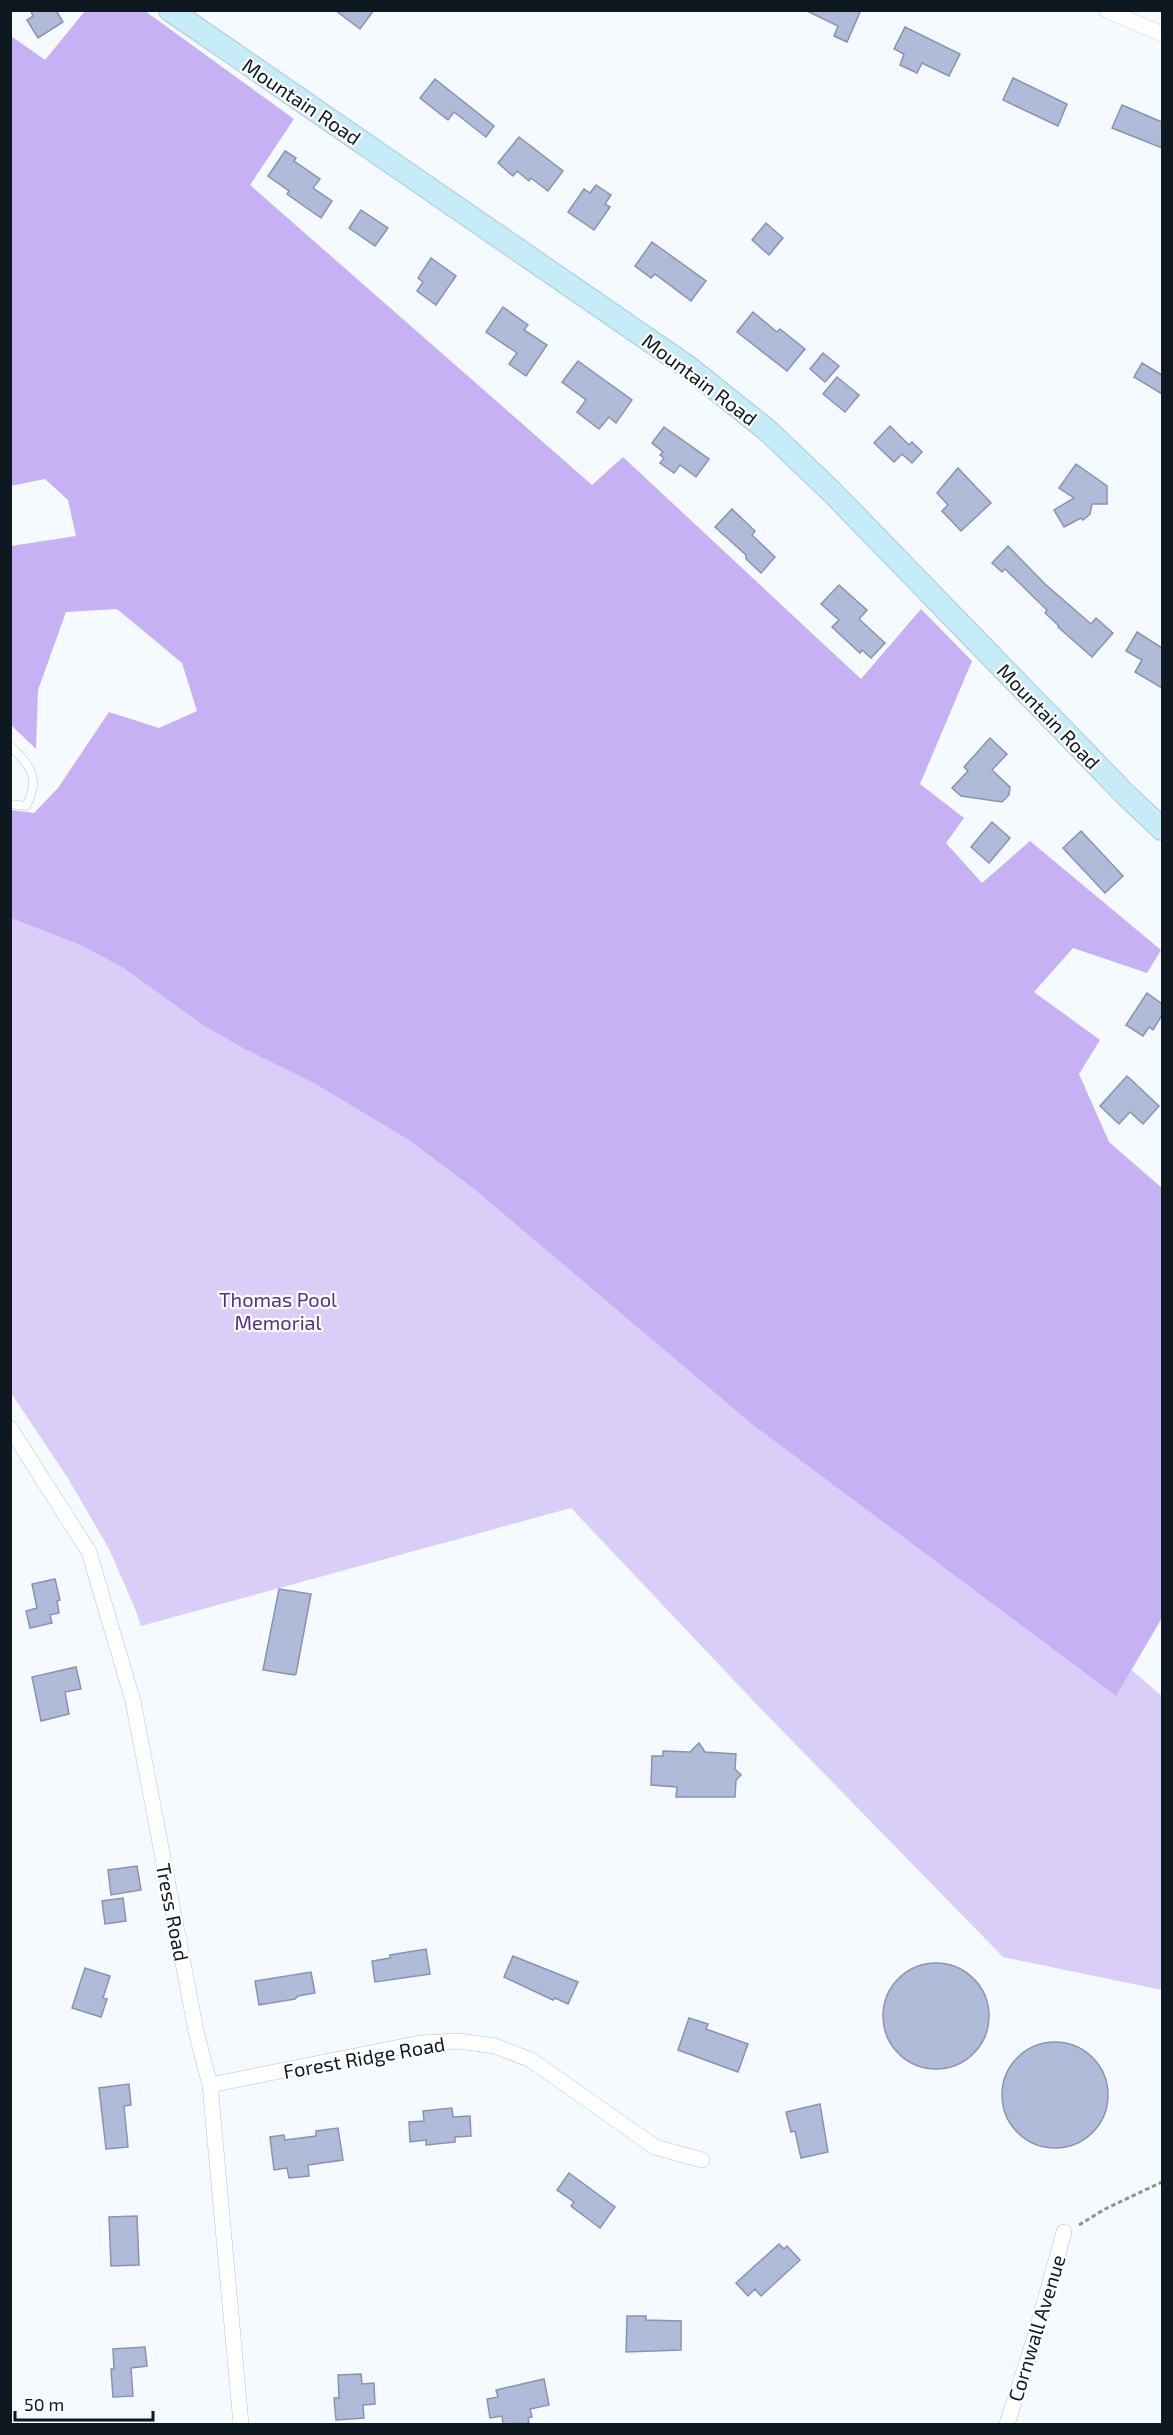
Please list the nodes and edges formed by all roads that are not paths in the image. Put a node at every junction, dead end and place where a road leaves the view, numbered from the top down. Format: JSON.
{"nodes":[{"id":1,"x":171,"y":10,"type":"edge"},
{"id":2,"x":1106,"y":10,"type":"edge"},
{"id":3,"x":1162,"y":34,"type":"edge"},
{"id":4,"x":10,"y":746,"type":"edge"},
{"id":5,"x":10,"y":804,"type":"edge"},
{"id":6,"x":1162,"y":829,"type":"edge"},
{"id":7,"x":10,"y":1428,"type":"edge"},
{"id":8,"x":210,"y":2085,"type":"junction"},
{"id":9,"x":702,"y":2160,"type":"dead end"},
{"id":10,"x":1064,"y":2232,"type":"road end"},
{"id":11,"x":241,"y":2424,"type":"edge"},
{"id":12,"x":1007,"y":2424,"type":"edge"}],
"edges":[{"from":1,"to":6,"type":"main road","name":"Mountain Road"},
{"from":2,"to":3,"type":"street"},
{"from":4,"to":5,"type":"lane"},
{"from":7,"to":8,"type":"street","name":"Tress Road"},
{"from":8,"to":9,"type":"street","name":"Forest Ridge Road"},
{"from":8,"to":11,"type":"street","name":"Tress Road"},
{"from":10,"to":12,"type":"street","name":"Cornwall Avenue"}]}
